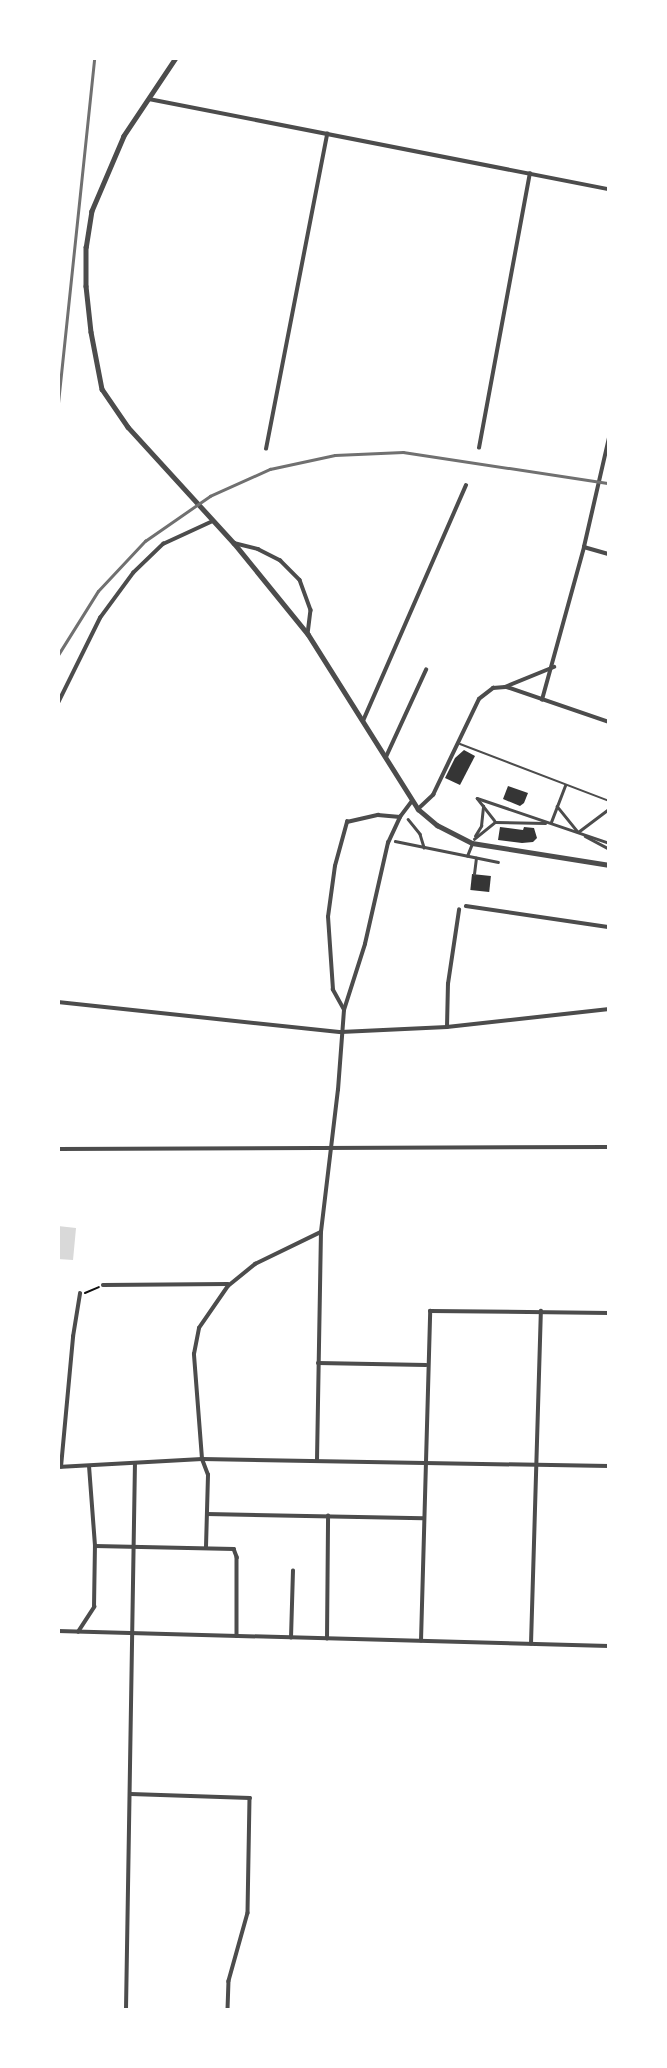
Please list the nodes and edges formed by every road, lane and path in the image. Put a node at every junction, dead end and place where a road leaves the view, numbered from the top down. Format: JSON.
{"nodes":[{"id":1,"x":176,"y":58,"type":"edge"},
{"id":2,"x":147,"y":98,"type":"junction"},
{"id":3,"x":327,"y":134,"type":"junction"},
{"id":4,"x":530,"y":174,"type":"junction"},
{"id":5,"x":609,"y":189,"type":"edge"},
{"id":6,"x":609,"y":438,"type":"edge"},
{"id":7,"x":479,"y":448,"type":"dead end"},
{"id":8,"x":266,"y":449,"type":"dead end"},
{"id":9,"x":607,"y":464,"type":"edge"},
{"id":10,"x":466,"y":485,"type":"dead end"},
{"id":11,"x":213,"y":521,"type":"junction"},
{"id":12,"x":233,"y":543,"type":"junction"},
{"id":13,"x":584,"y":547,"type":"junction"},
{"id":14,"x":609,"y":554,"type":"edge"},
{"id":15,"x":308,"y":634,"type":"junction"},
{"id":16,"x":554,"y":667,"type":"junction"},
{"id":17,"x":426,"y":670,"type":"dead end"},
{"id":18,"x":505,"y":687,"type":"junction"},
{"id":19,"x":542,"y":700,"type":"junction"},
{"id":20,"x":58,"y":704,"type":"edge"},
{"id":21,"x":609,"y":722,"type":"edge"},
{"id":22,"x":362,"y":723,"type":"junction"},
{"id":23,"x":458,"y":743,"type":"junction"},
{"id":24,"x":384,"y":759,"type":"junction"},
{"id":25,"x":565,"y":786,"type":"junction"},
{"id":26,"x":412,"y":801,"type":"junction"},
{"id":27,"x":609,"y":801,"type":"edge"},
{"id":28,"x":483,"y":806,"type":"junction"},
{"id":29,"x":557,"y":806,"type":"junction"},
{"id":30,"x":418,"y":809,"type":"junction"},
{"id":31,"x":609,"y":809,"type":"edge"},
{"id":32,"x":400,"y":817,"type":"junction"},
{"id":33,"x":408,"y":819,"type":"dead end"},
{"id":34,"x":495,"y":822,"type":"junction"},
{"id":35,"x":550,"y":823,"type":"junction"},
{"id":36,"x":577,"y":832,"type":"junction"},
{"id":37,"x":395,"y":841,"type":"dead end"},
{"id":38,"x":609,"y":843,"type":"edge"},
{"id":39,"x":471,"y":846,"type":"dead end"},
{"id":40,"x":424,"y":847,"type":"junction"},
{"id":41,"x":609,"y":849,"type":"edge"},
{"id":42,"x":467,"y":856,"type":"junction"},
{"id":43,"x":477,"y":858,"type":"junction"},
{"id":44,"x":498,"y":862,"type":"dead end"},
{"id":45,"x":609,"y":865,"type":"edge"},
{"id":46,"x":474,"y":874,"type":"dead end"},
{"id":47,"x":466,"y":906,"type":"dead end"},
{"id":48,"x":459,"y":910,"type":"dead end"},
{"id":49,"x":609,"y":927,"type":"edge"},
{"id":50,"x":58,"y":1002,"type":"edge"},
{"id":51,"x":609,"y":1009,"type":"edge"},
{"id":52,"x":344,"y":1010,"type":"junction"},
{"id":53,"x":447,"y":1027,"type":"junction"},
{"id":54,"x":341,"y":1032,"type":"junction"},
{"id":55,"x":609,"y":1147,"type":"edge"},
{"id":56,"x":331,"y":1148,"type":"junction"},
{"id":57,"x":58,"y":1149,"type":"edge"},
{"id":58,"x":321,"y":1232,"type":"junction"},
{"id":59,"x":103,"y":1284,"type":"joint"},
{"id":60,"x":230,"y":1284,"type":"junction"},
{"id":61,"x":80,"y":1294,"type":"joint"},
{"id":62,"x":541,"y":1311,"type":"junction"},
{"id":63,"x":609,"y":1313,"type":"edge"},
{"id":64,"x":318,"y":1363,"type":"junction"},
{"id":65,"x":426,"y":1365,"type":"junction"},
{"id":66,"x":202,"y":1459,"type":"junction"},
{"id":67,"x":317,"y":1460,"type":"junction"},
{"id":68,"x":135,"y":1463,"type":"junction"},
{"id":69,"x":424,"y":1463,"type":"junction"},
{"id":70,"x":536,"y":1464,"type":"junction"},
{"id":71,"x":609,"y":1466,"type":"edge"},
{"id":72,"x":60,"y":1467,"type":"edge"},
{"id":73,"x":89,"y":1467,"type":"junction"},
{"id":74,"x":207,"y":1514,"type":"junction"},
{"id":75,"x":328,"y":1516,"type":"junction"},
{"id":76,"x":423,"y":1518,"type":"junction"},
{"id":77,"x":95,"y":1546,"type":"junction"},
{"id":78,"x":132,"y":1547,"type":"junction"},
{"id":79,"x":206,"y":1547,"type":"junction"},
{"id":80,"x":293,"y":1571,"type":"dead end"},
{"id":81,"x":58,"y":1631,"type":"edge"},
{"id":82,"x":78,"y":1632,"type":"junction"},
{"id":83,"x":134,"y":1633,"type":"junction"},
{"id":84,"x":237,"y":1636,"type":"junction"},
{"id":85,"x":291,"y":1638,"type":"junction"},
{"id":86,"x":327,"y":1639,"type":"junction"},
{"id":87,"x":421,"y":1641,"type":"junction"},
{"id":88,"x":531,"y":1644,"type":"junction"},
{"id":89,"x":609,"y":1646,"type":"edge"},
{"id":90,"x":130,"y":1794,"type":"junction"},
{"id":91,"x":126,"y":2010,"type":"edge"},
{"id":92,"x":228,"y":2010,"type":"edge"}],
"edges":[{"from":1,"to":2,"type":"street"},
{"from":2,"to":3,"type":"street"},
{"from":2,"to":11,"type":"street"},
{"from":3,"to":4,"type":"street"},
{"from":3,"to":8,"type":"street"},
{"from":4,"to":5,"type":"street"},
{"from":4,"to":7,"type":"street"},
{"from":6,"to":9,"type":"street"},
{"from":9,"to":13,"type":"street"},
{"from":10,"to":22,"type":"street"},
{"from":11,"to":12,"type":"street"},
{"from":11,"to":20,"type":"street"},
{"from":12,"to":15,"type":"street"},
{"from":12,"to":15,"type":"street"},
{"from":13,"to":14,"type":"street"},
{"from":13,"to":16,"type":"street"},
{"from":15,"to":22,"type":"street"},
{"from":16,"to":18,"type":"street"},
{"from":16,"to":19,"type":"street"},
{"from":17,"to":24,"type":"street"},
{"from":18,"to":19,"type":"street"},
{"from":18,"to":23,"type":"street"},
{"from":19,"to":21,"type":"street"},
{"from":22,"to":24,"type":"street"},
{"from":23,"to":25,"type":"lane"},
{"from":23,"to":30,"type":"street"},
{"from":24,"to":26,"type":"street"},
{"from":25,"to":27,"type":"lane"},
{"from":25,"to":29,"type":"street"},
{"from":26,"to":30,"type":"street"},
{"from":26,"to":32,"type":"street"},
{"from":28,"to":34,"type":"street"},
{"from":28,"to":34,"type":"street"},
{"from":28,"to":35,"type":"street"},
{"from":29,"to":35,"type":"street"},
{"from":29,"to":36,"type":"street"},
{"from":30,"to":45,"type":"street"},
{"from":31,"to":36,"type":"street"},
{"from":32,"to":52,"type":"street"},
{"from":32,"to":52,"type":"street"},
{"from":33,"to":40,"type":"street"},
{"from":34,"to":35,"type":"street"},
{"from":35,"to":36,"type":"street"},
{"from":36,"to":38,"type":"street"},
{"from":36,"to":41,"type":"street"},
{"from":37,"to":40,"type":"street"},
{"from":39,"to":42,"type":"street"},
{"from":40,"to":42,"type":"street"},
{"from":42,"to":43,"type":"street"},
{"from":43,"to":44,"type":"street"},
{"from":43,"to":46,"type":"street"},
{"from":47,"to":49,"type":"street"},
{"from":48,"to":53,"type":"street"},
{"from":50,"to":54,"type":"street"},
{"from":51,"to":53,"type":"street"},
{"from":52,"to":54,"type":"street"},
{"from":53,"to":54,"type":"street"},
{"from":54,"to":56,"type":"street"},
{"from":55,"to":56,"type":"street"},
{"from":56,"to":57,"type":"street"},
{"from":56,"to":58,"type":"street"},
{"from":58,"to":60,"type":"street"},
{"from":58,"to":64,"type":"street"},
{"from":59,"to":60,"type":"street"},
{"from":59,"to":61,"type":"path"},
{"from":60,"to":66,"type":"street"},
{"from":61,"to":72,"type":"street"},
{"from":62,"to":63,"type":"street"},
{"from":62,"to":65,"type":"street"},
{"from":62,"to":70,"type":"street"},
{"from":64,"to":65,"type":"street"},
{"from":64,"to":67,"type":"street"},
{"from":65,"to":69,"type":"street"},
{"from":66,"to":67,"type":"street"},
{"from":66,"to":68,"type":"street"},
{"from":66,"to":74,"type":"street"},
{"from":67,"to":69,"type":"street"},
{"from":68,"to":73,"type":"street"},
{"from":68,"to":78,"type":"street"},
{"from":69,"to":70,"type":"street"},
{"from":69,"to":76,"type":"street"},
{"from":70,"to":71,"type":"street"},
{"from":70,"to":88,"type":"street"},
{"from":72,"to":73,"type":"street"},
{"from":73,"to":77,"type":"street"},
{"from":74,"to":75,"type":"street"},
{"from":74,"to":79,"type":"street"},
{"from":75,"to":76,"type":"street"},
{"from":75,"to":86,"type":"street"},
{"from":76,"to":87,"type":"street"},
{"from":77,"to":78,"type":"street"},
{"from":77,"to":82,"type":"street"},
{"from":78,"to":79,"type":"street"},
{"from":78,"to":83,"type":"street"},
{"from":79,"to":84,"type":"street"},
{"from":80,"to":85,"type":"street"},
{"from":81,"to":82,"type":"street"},
{"from":82,"to":83,"type":"street"},
{"from":83,"to":84,"type":"street"},
{"from":83,"to":90,"type":"street"},
{"from":84,"to":85,"type":"street"},
{"from":85,"to":86,"type":"street"},
{"from":86,"to":87,"type":"street"},
{"from":87,"to":88,"type":"street"},
{"from":88,"to":89,"type":"street"},
{"from":90,"to":91,"type":"street"},
{"from":90,"to":92,"type":"street"}]}
